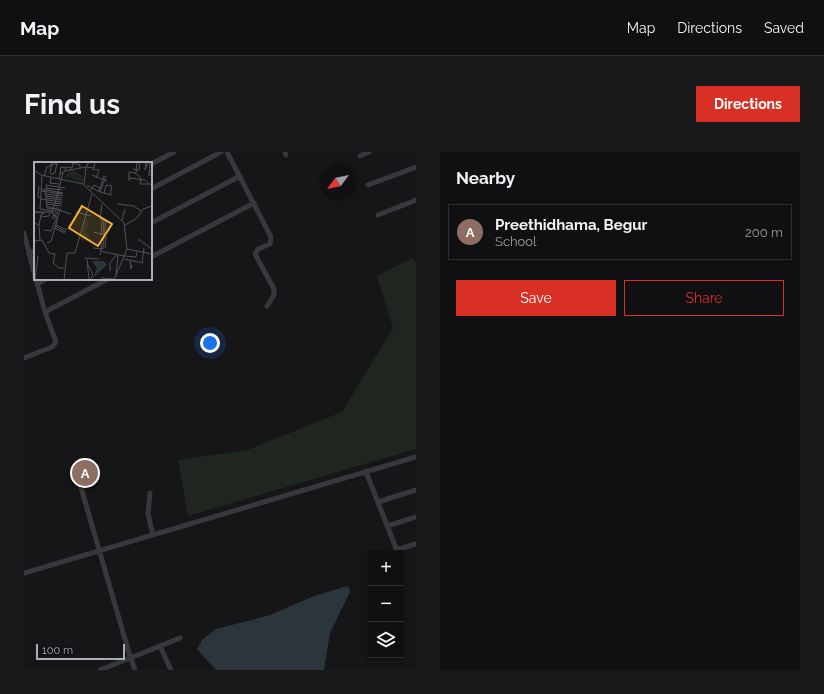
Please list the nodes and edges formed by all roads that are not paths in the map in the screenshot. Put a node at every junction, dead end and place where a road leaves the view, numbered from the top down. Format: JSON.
{"nodes":[{"id":1,"x":174,"y":152,"type":"edge"},
{"id":2,"x":221,"y":152,"type":"edge"},
{"id":3,"x":228,"y":152,"type":"edge"},
{"id":4,"x":369,"y":152,"type":"edge"},
{"id":5,"x":360,"y":156,"type":"dead end"},
{"id":6,"x":152,"y":163,"type":"edge"},
{"id":7,"x":416,"y":167,"type":"edge"},
{"id":8,"x":240,"y":176,"type":"junction"},
{"id":9,"x":368,"y":185,"type":"dead end"},
{"id":10,"x":152,"y":188,"type":"edge"},
{"id":11,"x":416,"y":200,"type":"edge"},
{"id":12,"x":254,"y":203,"type":"junction"},
{"id":13,"x":378,"y":215,"type":"dead end"},
{"id":14,"x":152,"y":222,"type":"edge"},
{"id":15,"x":24,"y":232,"type":"edge"},
{"id":16,"x":34,"y":251,"type":"edge"},
{"id":17,"x":29,"y":254,"type":"junction"},
{"id":18,"x":152,"y":256,"type":"edge"},
{"id":19,"x":34,"y":273,"type":"edge"},
{"id":20,"x":36,"y":280,"type":"edge"},
{"id":21,"x":106,"y":280,"type":"edge"},
{"id":22,"x":266,"y":306,"type":"dead end"},
{"id":23,"x":45,"y":312,"type":"junction"},
{"id":24,"x":24,"y":358,"type":"edge"},
{"id":25,"x":416,"y":458,"type":"edge"},
{"id":26,"x":366,"y":472,"type":"junction"},
{"id":27,"x":78,"y":477,"type":"dead end"},
{"id":28,"x":416,"y":490,"type":"edge"},
{"id":29,"x":150,"y":493,"type":"dead end"},
{"id":30,"x":378,"y":502,"type":"junction"},
{"id":31,"x":416,"y":517,"type":"edge"},
{"id":32,"x":387,"y":526,"type":"junction"},
{"id":33,"x":153,"y":534,"type":"junction"},
{"id":34,"x":416,"y":544,"type":"edge"},
{"id":35,"x":100,"y":550,"type":"junction"},
{"id":36,"x":397,"y":550,"type":"edge"},
{"id":37,"x":400,"y":550,"type":"edge"},
{"id":38,"x":24,"y":573,"type":"edge"},
{"id":39,"x":180,"y":638,"type":"dead end"},
{"id":40,"x":160,"y":646,"type":"junction"},
{"id":41,"x":130,"y":658,"type":"junction"},
{"id":42,"x":100,"y":670,"type":"edge"},
{"id":43,"x":135,"y":670,"type":"edge"},
{"id":44,"x":171,"y":670,"type":"edge"}],
"edges":[{"from":1,"to":6,"type":"street"},
{"from":2,"to":10,"type":"street"},
{"from":3,"to":8,"type":"street"},
{"from":4,"to":5,"type":"street"},
{"from":7,"to":9,"type":"street"},
{"from":8,"to":12,"type":"street"},
{"from":8,"to":14,"type":"street"},
{"from":11,"to":13,"type":"street"},
{"from":12,"to":18,"type":"street"},
{"from":12,"to":22,"type":"street"},
{"from":15,"to":17,"type":"street"},
{"from":16,"to":17,"type":"street"},
{"from":17,"to":19,"type":"street"},
{"from":20,"to":23,"type":"street"},
{"from":21,"to":23,"type":"street"},
{"from":23,"to":24,"type":"street"},
{"from":25,"to":26,"type":"street"},
{"from":26,"to":30,"type":"street"},
{"from":26,"to":33,"type":"street"},
{"from":27,"to":35,"type":"street"},
{"from":28,"to":30,"type":"street"},
{"from":29,"to":33,"type":"street"},
{"from":30,"to":32,"type":"street"},
{"from":31,"to":32,"type":"street"},
{"from":32,"to":36,"type":"street"},
{"from":33,"to":35,"type":"street"},
{"from":34,"to":37,"type":"street"},
{"from":35,"to":38,"type":"street"},
{"from":35,"to":41,"type":"street"},
{"from":39,"to":40,"type":"street"},
{"from":40,"to":41,"type":"street"},
{"from":40,"to":44,"type":"street"},
{"from":41,"to":42,"type":"street"},
{"from":41,"to":43,"type":"street"}]}
